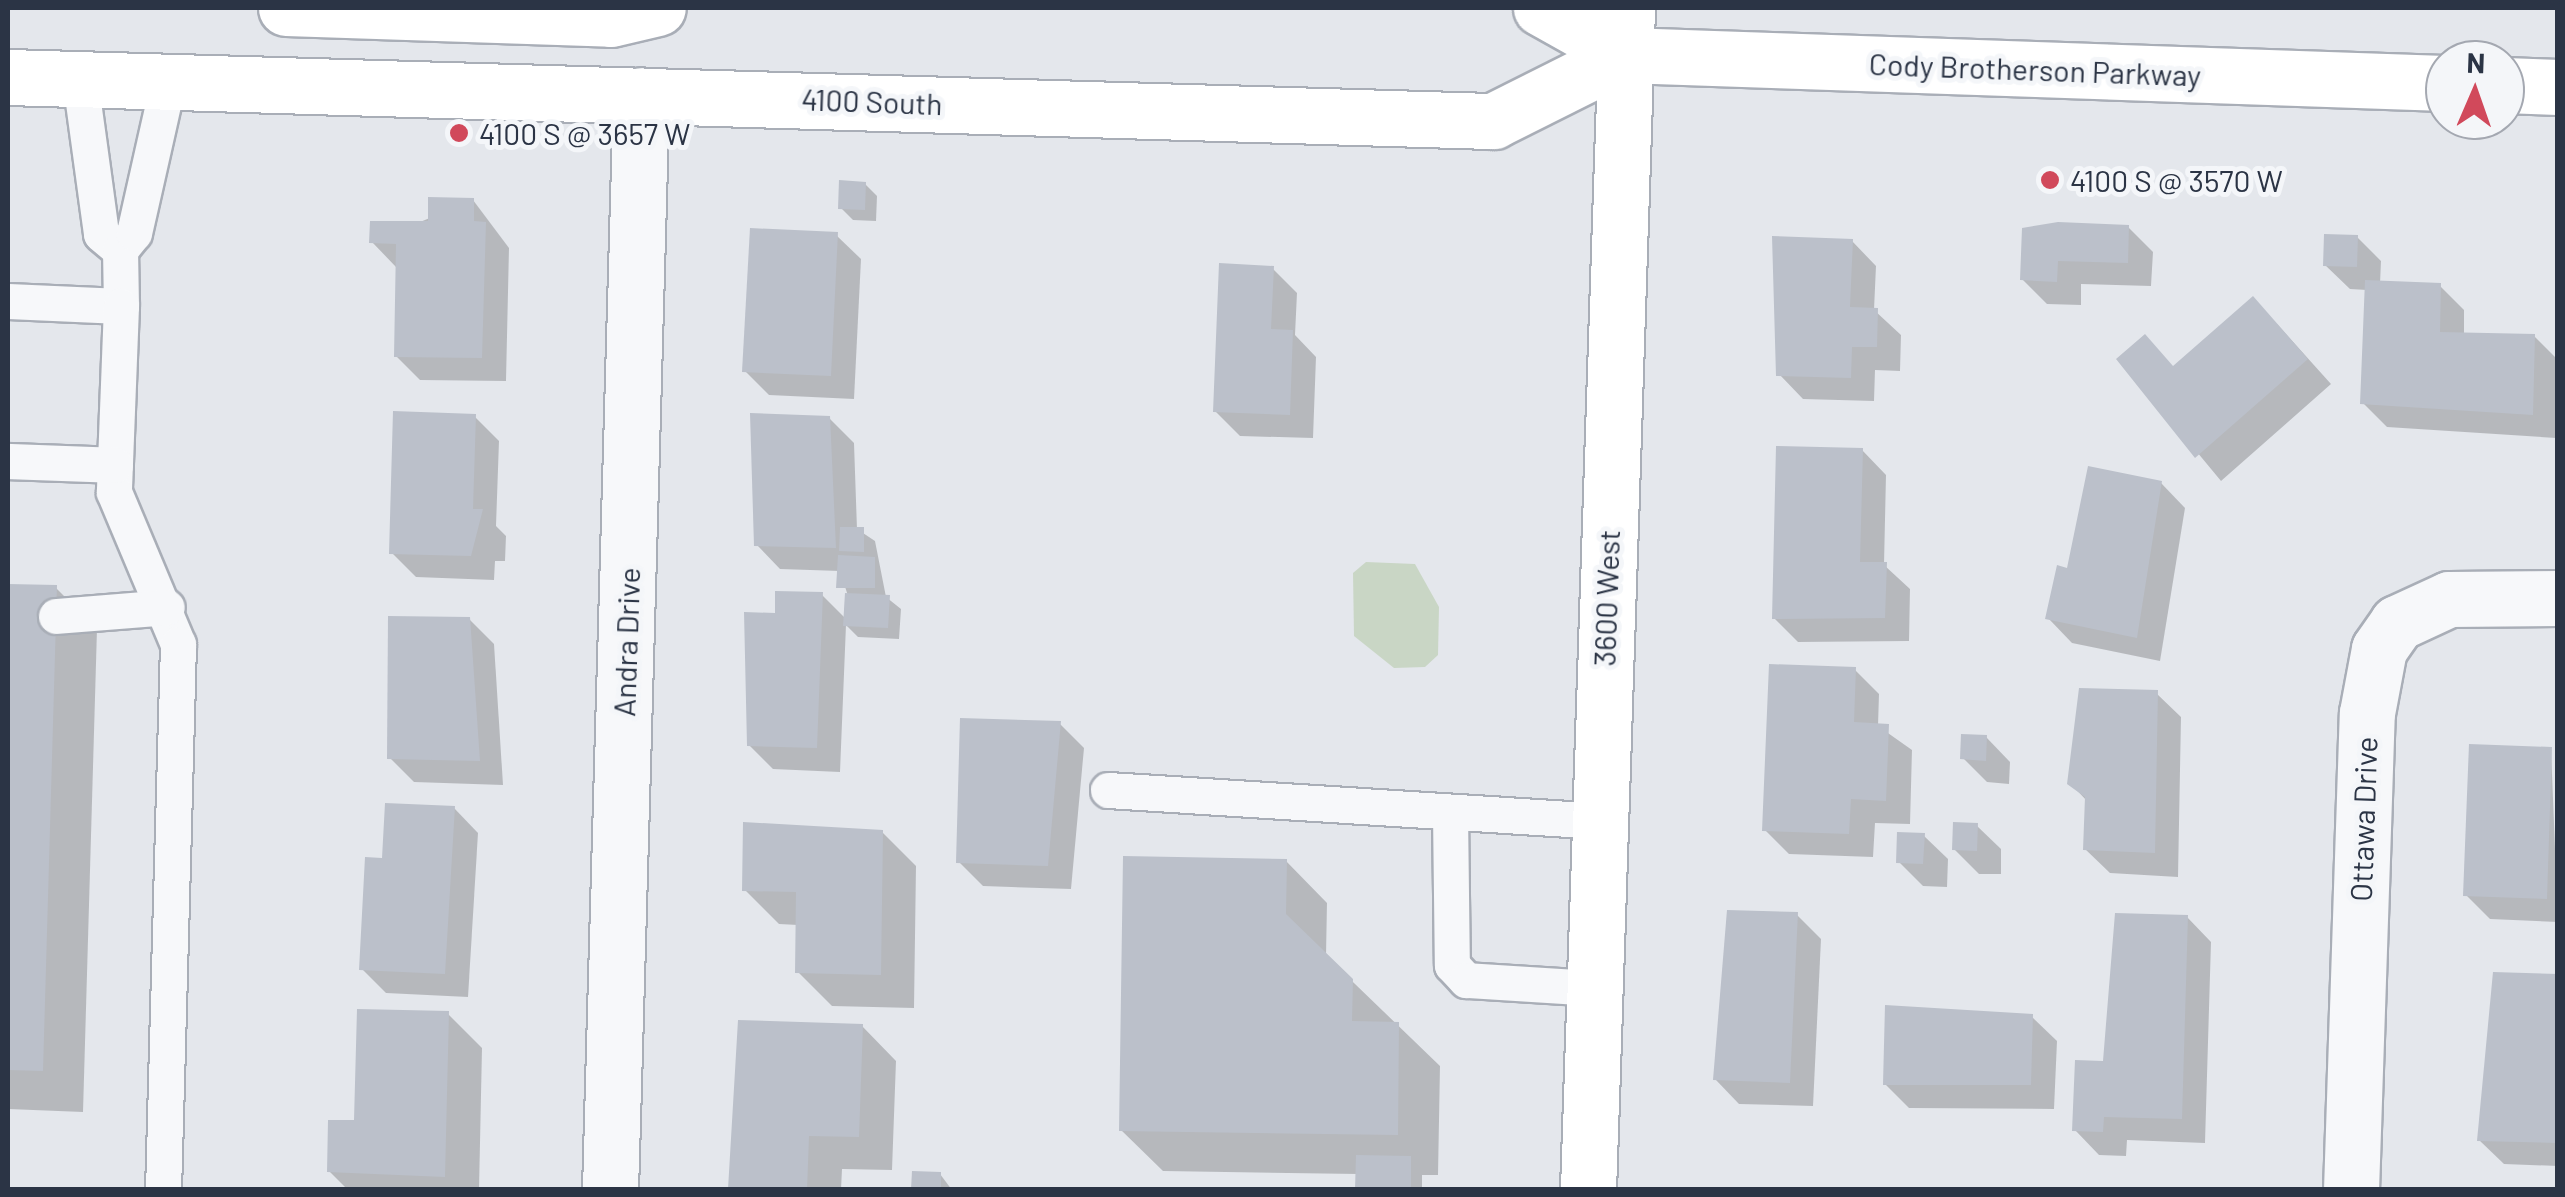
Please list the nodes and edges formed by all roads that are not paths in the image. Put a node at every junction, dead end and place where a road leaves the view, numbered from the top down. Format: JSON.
{"nodes":[{"id":1,"x":286,"y":8,"type":"edge"},
{"id":2,"x":658,"y":8,"type":"edge"},
{"id":3,"x":1542,"y":8,"type":"edge"},
{"id":4,"x":1626,"y":31,"type":"edge"},
{"id":5,"x":8,"y":77,"type":"edge"},
{"id":6,"x":80,"y":80,"type":"junction"},
{"id":7,"x":168,"y":82,"type":"junction"},
{"id":8,"x":2425,"y":82,"type":"edge"},
{"id":9,"x":2525,"y":85,"type":"edge"},
{"id":10,"x":2558,"y":86,"type":"edge"},
{"id":11,"x":642,"y":95,"type":"junction"},
{"id":12,"x":120,"y":250,"type":"junction"},
{"id":13,"x":8,"y":300,"type":"edge"},
{"id":14,"x":121,"y":306,"type":"junction"},
{"id":15,"x":8,"y":460,"type":"edge"},
{"id":16,"x":115,"y":465,"type":"junction"},
{"id":17,"x":2558,"y":598,"type":"edge"},
{"id":18,"x":167,"y":607,"type":"junction"},
{"id":19,"x":56,"y":616,"type":"dead end"},
{"id":20,"x":1108,"y":790,"type":"dead end"},
{"id":21,"x":1450,"y":812,"type":"junction"},
{"id":22,"x":1599,"y":821,"type":"junction"},
{"id":23,"x":1594,"y":988,"type":"junction"},
{"id":24,"x":163,"y":1190,"type":"edge"},
{"id":25,"x":610,"y":1190,"type":"edge"},
{"id":26,"x":1588,"y":1190,"type":"edge"},
{"id":27,"x":2351,"y":1190,"type":"edge"}],
"edges":[{"from":1,"to":2,"type":"main road"},
{"from":3,"to":4,"type":"main road"},
{"from":4,"to":8,"type":"main road","name":"Cody Brotherson Parkway"},
{"from":4,"to":11,"type":"main road","name":"4100 South"},
{"from":4,"to":22,"type":"main road","name":"3600 West"},
{"from":5,"to":6,"type":"main road","name":"4100 South"},
{"from":6,"to":7,"type":"main road","name":"4100 South"},
{"from":6,"to":12,"type":"lane"},
{"from":7,"to":11,"type":"main road","name":"4100 South"},
{"from":7,"to":12,"type":"lane"},
{"from":9,"to":10,"type":"main road"},
{"from":11,"to":25,"type":"street","name":"Andra Drive"},
{"from":12,"to":14,"type":"lane"},
{"from":13,"to":14,"type":"lane"},
{"from":14,"to":16,"type":"lane"},
{"from":15,"to":16,"type":"lane"},
{"from":16,"to":18,"type":"lane"},
{"from":17,"to":27,"type":"street","name":"Ottawa Drive"},
{"from":18,"to":19,"type":"lane"},
{"from":18,"to":24,"type":"lane"},
{"from":20,"to":21,"type":"lane"},
{"from":21,"to":22,"type":"lane"},
{"from":21,"to":23,"type":"lane"},
{"from":22,"to":23,"type":"main road","name":"3600 West"},
{"from":23,"to":26,"type":"main road","name":"3600 West"}]}
